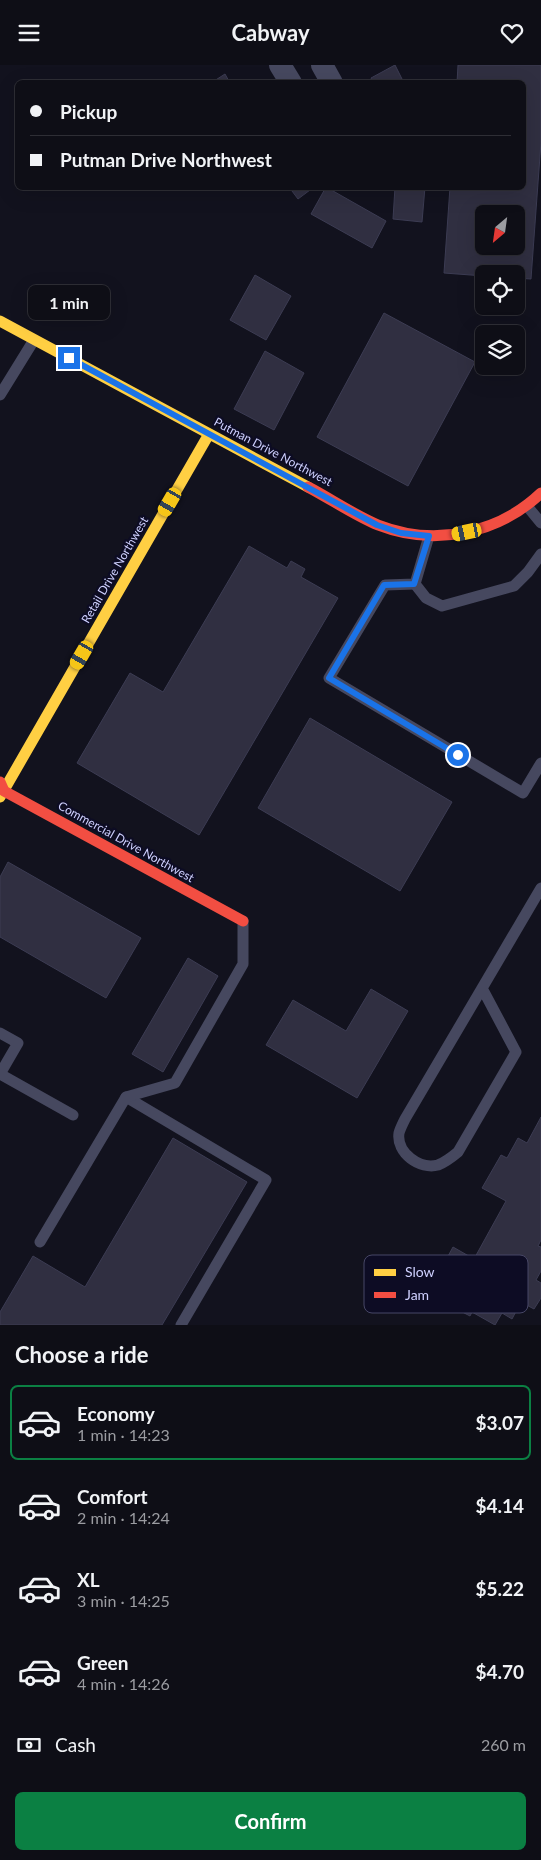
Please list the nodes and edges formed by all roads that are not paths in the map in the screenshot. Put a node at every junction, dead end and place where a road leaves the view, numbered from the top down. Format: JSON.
{"nodes":[{"id":1,"x":280,"y":65,"type":"edge"},
{"id":2,"x":322,"y":65,"type":"edge"},
{"id":3,"x":289,"y":80,"type":"edge"},
{"id":4,"x":330,"y":80,"type":"edge"},
{"id":5,"x":0,"y":321,"type":"edge"},
{"id":6,"x":34,"y":340,"type":"junction"},
{"id":7,"x":0,"y":395,"type":"edge"},
{"id":8,"x":209,"y":434,"type":"junction"},
{"id":9,"x":541,"y":493,"type":"edge"},
{"id":10,"x":526,"y":507,"type":"junction"},
{"id":11,"x":541,"y":523,"type":"edge"},
{"id":12,"x":429,"y":536,"type":"junction"},
{"id":13,"x":541,"y":554,"type":"edge"},
{"id":14,"x":414,"y":584,"type":"junction"},
{"id":15,"x":541,"y":763,"type":"edge"},
{"id":16,"x":1,"y":790,"type":"edge"},
{"id":17,"x":541,"y":888,"type":"edge"},
{"id":18,"x":243,"y":921,"type":"joint"},
{"id":19,"x":482,"y":988,"type":"junction"},
{"id":20,"x":0,"y":1033,"type":"edge"},
{"id":21,"x":126,"y":1097,"type":"junction"},
{"id":22,"x":73,"y":1115,"type":"dead end"},
{"id":23,"x":40,"y":1242,"type":"dead end"},
{"id":24,"x":181,"y":1325,"type":"edge"}],
"edges":[{"from":1,"to":3,"type":"street"},
{"from":2,"to":4,"type":"street"},
{"from":5,"to":6,"type":"street","name":"Putman Drive Northwest"},
{"from":6,"to":7,"type":"lane"},
{"from":6,"to":8,"type":"street","name":"Putman Drive Northwest"},
{"from":8,"to":12,"type":"street","name":"Putman Drive Northwest"},
{"from":8,"to":16,"type":"street","name":"Retail Drive Northwest"},
{"from":9,"to":10,"type":"street","name":"Putman Drive Northwest"},
{"from":10,"to":11,"type":"lane"},
{"from":10,"to":12,"type":"street","name":"Putman Drive Northwest"},
{"from":12,"to":14,"type":"lane"},
{"from":13,"to":14,"type":"lane"},
{"from":14,"to":15,"type":"lane"},
{"from":16,"to":18,"type":"street","name":"Commercial Drive Northwest"},
{"from":17,"to":19,"type":"lane"},
{"from":18,"to":21,"type":"lane"},
{"from":19,"to":19,"type":"lane"},
{"from":20,"to":22,"type":"lane"},
{"from":21,"to":23,"type":"lane"},
{"from":21,"to":24,"type":"lane"}]}
